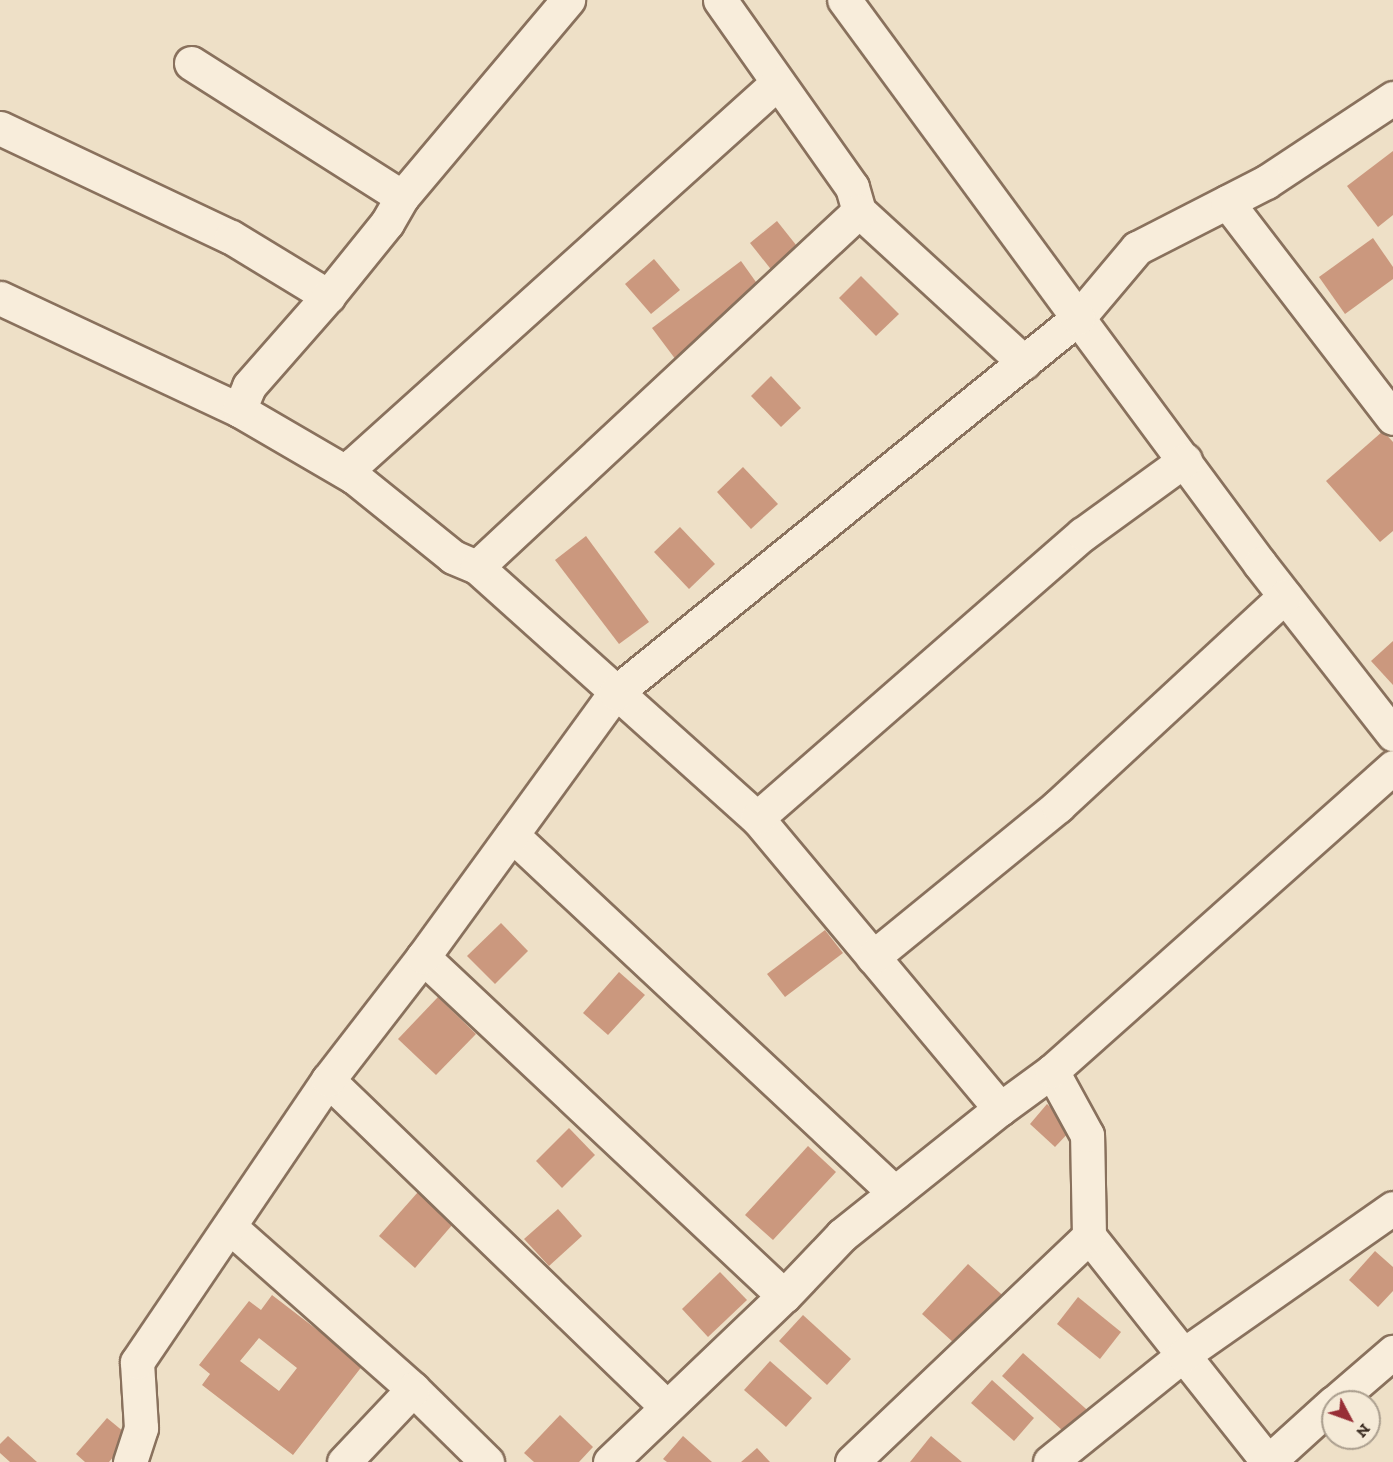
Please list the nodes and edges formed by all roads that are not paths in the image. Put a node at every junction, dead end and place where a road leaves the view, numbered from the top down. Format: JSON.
{"nodes":[{"id":1,"x":568,"y":0,"type":"edge"},
{"id":2,"x":720,"y":0,"type":"edge"},
{"id":3,"x":844,"y":0,"type":"edge"},
{"id":4,"x":191,"y":63,"type":"dead end"},
{"id":5,"x":777,"y":83,"type":"junction"},
{"id":6,"x":1389,"y":108,"type":"edge"},
{"id":7,"x":0,"y":128,"type":"edge"},
{"id":8,"x":402,"y":197,"type":"junction"},
{"id":9,"x":1227,"y":202,"type":"junction"},
{"id":10,"x":859,"y":211,"type":"junction"},
{"id":11,"x":328,"y":296,"type":"junction"},
{"id":12,"x":0,"y":298,"type":"edge"},
{"id":13,"x":1078,"y":318,"type":"junction"},
{"id":14,"x":1024,"y":362,"type":"junction"},
{"id":15,"x":239,"y":410,"type":"junction"},
{"id":16,"x":1393,"y":418,"type":"edge"},
{"id":17,"x":1185,"y":460,"type":"junction"},
{"id":18,"x":354,"y":477,"type":"junction"},
{"id":19,"x":477,"y":567,"type":"junction"},
{"id":20,"x":1285,"y":597,"type":"junction"},
{"id":21,"x":615,"y":693,"type":"junction"},
{"id":22,"x":1393,"y":734,"type":"edge"},
{"id":23,"x":1393,"y":767,"type":"edge"},
{"id":24,"x":757,"y":818,"type":"junction"},
{"id":25,"x":512,"y":835,"type":"junction"},
{"id":26,"x":423,"y":957,"type":"junction"},
{"id":27,"x":873,"y":957,"type":"junction"},
{"id":28,"x":1052,"y":1071,"type":"junction"},
{"id":29,"x":328,"y":1080,"type":"junction"},
{"id":30,"x":1000,"y":1109,"type":"junction"},
{"id":31,"x":895,"y":1193,"type":"junction"},
{"id":32,"x":1393,"y":1208,"type":"edge"},
{"id":33,"x":230,"y":1227,"type":"junction"},
{"id":34,"x":1089,"y":1236,"type":"junction"},
{"id":35,"x":784,"y":1296,"type":"junction"},
{"id":36,"x":1393,"y":1352,"type":"edge"},
{"id":37,"x":1183,"y":1355,"type":"junction"},
{"id":38,"x":413,"y":1389,"type":"junction"},
{"id":39,"x":1349,"y":1390,"type":"edge"},
{"id":40,"x":667,"y":1407,"type":"junction"},
{"id":41,"x":1321,"y":1415,"type":"edge"},
{"id":42,"x":130,"y":1462,"type":"edge"},
{"id":43,"x":344,"y":1462,"type":"edge"},
{"id":44,"x":487,"y":1462,"type":"edge"},
{"id":45,"x":610,"y":1462,"type":"edge"},
{"id":46,"x":852,"y":1462,"type":"edge"},
{"id":47,"x":1050,"y":1462,"type":"edge"}],
"edges":[{"from":1,"to":8,"type":"street"},
{"from":2,"to":5,"type":"street"},
{"from":3,"to":13,"type":"street"},
{"from":4,"to":8,"type":"street"},
{"from":5,"to":10,"type":"street"},
{"from":5,"to":18,"type":"street"},
{"from":6,"to":9,"type":"street"},
{"from":7,"to":11,"type":"street"},
{"from":8,"to":11,"type":"street"},
{"from":9,"to":13,"type":"street"},
{"from":9,"to":16,"type":"street"},
{"from":10,"to":14,"type":"street"},
{"from":10,"to":19,"type":"street"},
{"from":11,"to":15,"type":"street"},
{"from":12,"to":15,"type":"street"},
{"from":13,"to":14,"type":"street"},
{"from":13,"to":17,"type":"street"},
{"from":14,"to":21,"type":"street"},
{"from":15,"to":18,"type":"street"},
{"from":17,"to":20,"type":"street"},
{"from":17,"to":24,"type":"street"},
{"from":18,"to":19,"type":"street"},
{"from":19,"to":21,"type":"street"},
{"from":20,"to":22,"type":"street"},
{"from":20,"to":27,"type":"street"},
{"from":21,"to":24,"type":"street"},
{"from":21,"to":25,"type":"street"},
{"from":23,"to":28,"type":"street"},
{"from":24,"to":27,"type":"street"},
{"from":25,"to":26,"type":"street"},
{"from":25,"to":31,"type":"street"},
{"from":26,"to":29,"type":"street"},
{"from":26,"to":35,"type":"street"},
{"from":27,"to":30,"type":"street"},
{"from":28,"to":30,"type":"street"},
{"from":28,"to":34,"type":"street"},
{"from":29,"to":33,"type":"street"},
{"from":29,"to":40,"type":"street"},
{"from":30,"to":31,"type":"street"},
{"from":31,"to":35,"type":"street"},
{"from":32,"to":37,"type":"street"},
{"from":33,"to":38,"type":"street"},
{"from":33,"to":42,"type":"street"},
{"from":34,"to":37,"type":"street"},
{"from":34,"to":46,"type":"street"},
{"from":35,"to":40,"type":"street"},
{"from":36,"to":39,"type":"street"},
{"from":37,"to":41,"type":"street"},
{"from":37,"to":47,"type":"street"},
{"from":38,"to":43,"type":"street"},
{"from":38,"to":44,"type":"street"},
{"from":40,"to":45,"type":"street"}]}
